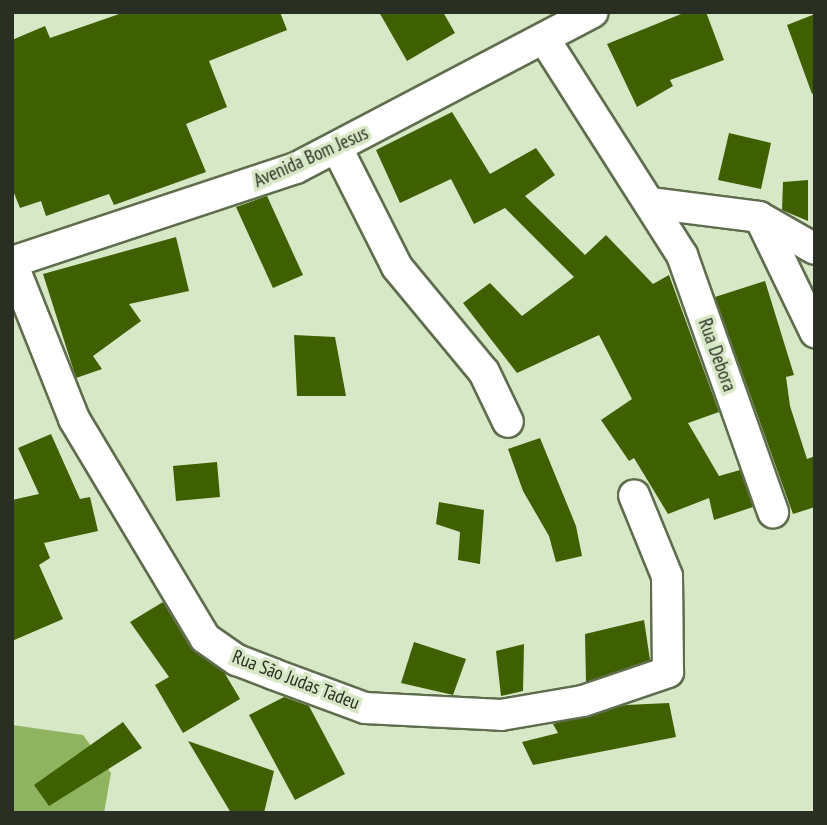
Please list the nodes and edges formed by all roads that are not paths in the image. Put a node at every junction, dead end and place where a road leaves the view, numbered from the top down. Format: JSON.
{"nodes":[{"id":1,"x":593,"y":12,"type":"edge"},
{"id":2,"x":545,"y":40,"type":"junction"},
{"id":3,"x":337,"y":148,"type":"junction"},
{"id":4,"x":650,"y":203,"type":"junction"},
{"id":5,"x":760,"y":217,"type":"junction"},
{"id":6,"x":815,"y":249,"type":"edge"},
{"id":7,"x":12,"y":262,"type":"edge"},
{"id":8,"x":815,"y":332,"type":"edge"},
{"id":9,"x":508,"y":422,"type":"dead end"},
{"id":10,"x":634,"y":495,"type":"dead end"},
{"id":11,"x":773,"y":512,"type":"dead end"}],
"edges":[{"from":1,"to":2,"type":"street","name":"Avenida Bom Jesus"},
{"from":2,"to":3,"type":"street","name":"Avenida Bom Jesus"},
{"from":2,"to":4,"type":"street","name":"Rua Debora"},
{"from":3,"to":7,"type":"street","name":"Avenida Bom Jesus"},
{"from":3,"to":9,"type":"street"},
{"from":4,"to":5,"type":"street"},
{"from":4,"to":11,"type":"street","name":"Rua Debora"},
{"from":5,"to":6,"type":"street"},
{"from":5,"to":8,"type":"street"},
{"from":7,"to":10,"type":"street","name":"Rua São Judas Tadeu"}]}
